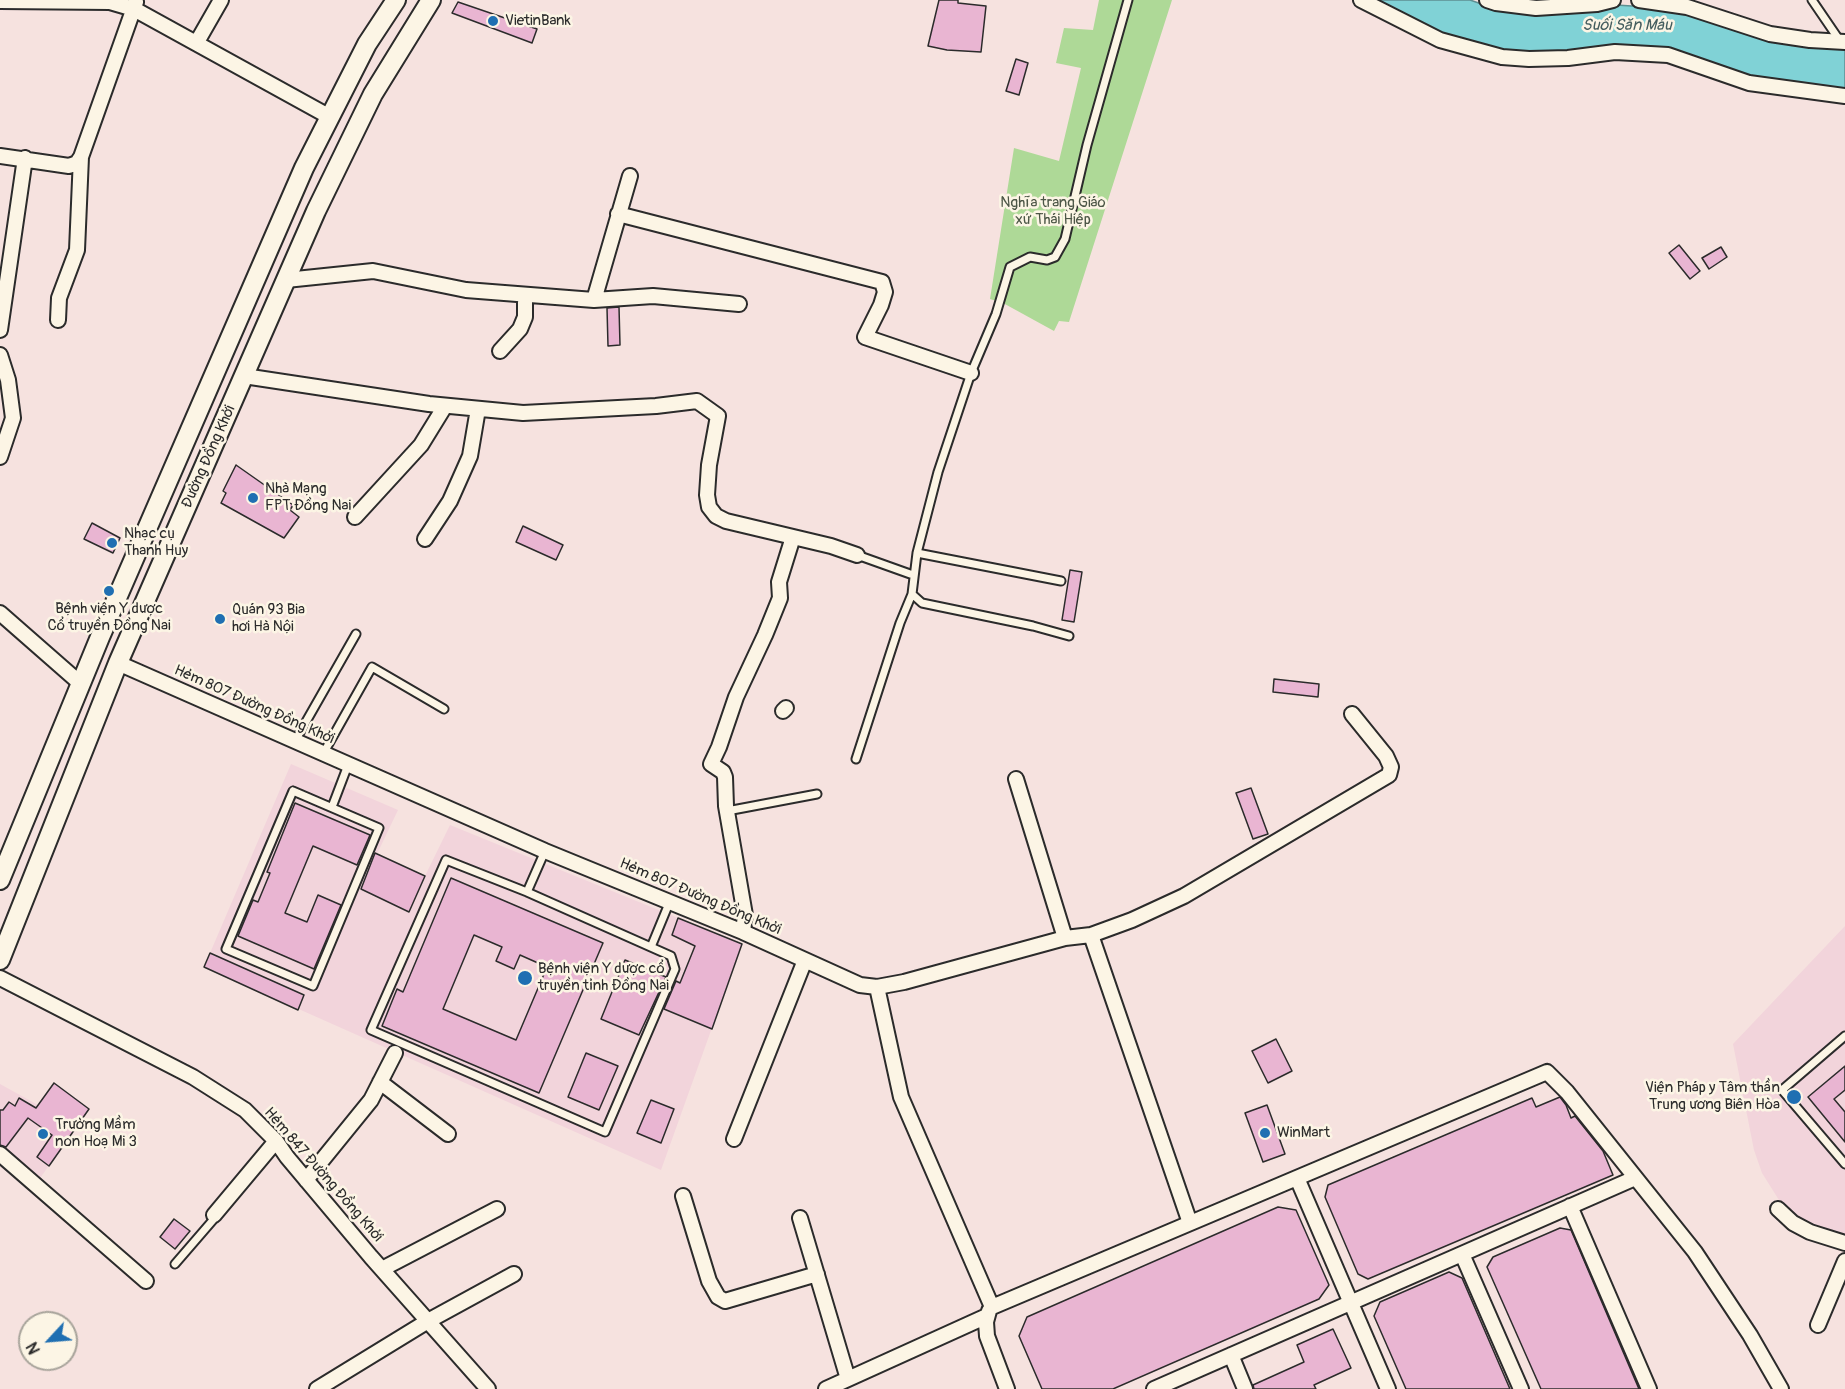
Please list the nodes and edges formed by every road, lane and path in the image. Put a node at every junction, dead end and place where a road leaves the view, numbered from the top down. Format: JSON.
{"nodes":[{"id":1,"x":221,"y":0,"type":"edge"},
{"id":2,"x":396,"y":0,"type":"edge"},
{"id":3,"x":431,"y":0,"type":"edge"},
{"id":4,"x":1128,"y":0,"type":"edge"},
{"id":5,"x":1361,"y":0,"type":"edge"},
{"id":6,"x":1487,"y":0,"type":"edge"},
{"id":7,"x":1612,"y":0,"type":"edge"},
{"id":8,"x":1639,"y":0,"type":"edge"},
{"id":9,"x":1812,"y":0,"type":"edge"},
{"id":10,"x":0,"y":3,"type":"edge"},
{"id":11,"x":135,"y":4,"type":"edge"},
{"id":12,"x":197,"y":42,"type":"junction"},
{"id":13,"x":1843,"y":42,"type":"edge"},
{"id":14,"x":1845,"y":96,"type":"edge"},
{"id":15,"x":330,"y":117,"type":"junction"},
{"id":16,"x":0,"y":156,"type":"edge"},
{"id":17,"x":81,"y":157,"type":"junction"},
{"id":18,"x":26,"y":158,"type":"junction"},
{"id":19,"x":630,"y":176,"type":"dead end"},
{"id":20,"x":618,"y":214,"type":"junction"},
{"id":21,"x":4,"y":276,"type":"edge"},
{"id":22,"x":286,"y":280,"type":"junction"},
{"id":23,"x":525,"y":295,"type":"junction"},
{"id":24,"x":594,"y":300,"type":"junction"},
{"id":25,"x":739,"y":304,"type":"dead end"},
{"id":26,"x":58,"y":320,"type":"dead end"},
{"id":27,"x":0,"y":330,"type":"edge"},
{"id":28,"x":500,"y":351,"type":"dead end"},
{"id":29,"x":0,"y":355,"type":"edge"},
{"id":30,"x":971,"y":373,"type":"junction"},
{"id":31,"x":244,"y":376,"type":"junction"},
{"id":32,"x":445,"y":406,"type":"junction"},
{"id":33,"x":478,"y":409,"type":"junction"},
{"id":34,"x":0,"y":457,"type":"edge"},
{"id":35,"x":355,"y":517,"type":"dead end"},
{"id":36,"x":793,"y":537,"type":"junction"},
{"id":37,"x":425,"y":538,"type":"dead end"},
{"id":38,"x":917,"y":553,"type":"junction"},
{"id":39,"x":857,"y":555,"type":"joint"},
{"id":40,"x":913,"y":575,"type":"junction"},
{"id":41,"x":1061,"y":581,"type":"dead end"},
{"id":42,"x":912,"y":594,"type":"junction"},
{"id":43,"x":0,"y":613,"type":"edge"},
{"id":44,"x":356,"y":634,"type":"dead end"},
{"id":45,"x":1069,"y":636,"type":"dead end"},
{"id":46,"x":95,"y":651,"type":"junction"},
{"id":47,"x":118,"y":663,"type":"junction"},
{"id":48,"x":81,"y":684,"type":"junction"},
{"id":49,"x":444,"y":709,"type":"dead end"},
{"id":50,"x":1352,"y":714,"type":"dead end"},
{"id":51,"x":295,"y":741,"type":"junction"},
{"id":52,"x":323,"y":754,"type":"junction"},
{"id":53,"x":856,"y":759,"type":"dead end"},
{"id":54,"x":348,"y":765,"type":"junction"},
{"id":55,"x":1016,"y":778,"type":"dead end"},
{"id":56,"x":817,"y":794,"type":"dead end"},
{"id":57,"x":332,"y":807,"type":"junction"},
{"id":58,"x":727,"y":811,"type":"junction"},
{"id":59,"x":545,"y":851,"type":"junction"},
{"id":60,"x":0,"y":879,"type":"edge"},
{"id":61,"x":527,"y":892,"type":"junction"},
{"id":62,"x":670,"y":902,"type":"junction"},
{"id":63,"x":743,"y":932,"type":"junction"},
{"id":64,"x":1091,"y":934,"type":"junction"},
{"id":65,"x":1065,"y":938,"type":"junction"},
{"id":66,"x":651,"y":946,"type":"junction"},
{"id":67,"x":0,"y":960,"type":"edge"},
{"id":68,"x":805,"y":960,"type":"junction"},
{"id":69,"x":0,"y":978,"type":"edge"},
{"id":70,"x":877,"y":987,"type":"junction"},
{"id":71,"x":1845,"y":1036,"type":"edge"},
{"id":72,"x":395,"y":1053,"type":"dead end"},
{"id":73,"x":380,"y":1082,"type":"junction"},
{"id":74,"x":448,"y":1134,"type":"dead end"},
{"id":75,"x":734,"y":1139,"type":"dead end"},
{"id":76,"x":276,"y":1141,"type":"junction"},
{"id":77,"x":0,"y":1154,"type":"edge"},
{"id":78,"x":1845,"y":1164,"type":"edge"},
{"id":79,"x":1297,"y":1178,"type":"junction"},
{"id":80,"x":1635,"y":1178,"type":"junction"},
{"id":81,"x":306,"y":1180,"type":"junction"},
{"id":82,"x":683,"y":1196,"type":"dead end"},
{"id":83,"x":1570,"y":1206,"type":"junction"},
{"id":84,"x":497,"y":1209,"type":"dead end"},
{"id":85,"x":1778,"y":1209,"type":"dead end"},
{"id":86,"x":214,"y":1215,"type":"joint"},
{"id":87,"x":800,"y":1218,"type":"dead end"},
{"id":88,"x":1190,"y":1223,"type":"junction"},
{"id":89,"x":1845,"y":1243,"type":"edge"},
{"id":90,"x":1462,"y":1254,"type":"junction"},
{"id":91,"x":1845,"y":1261,"type":"edge"},
{"id":92,"x":174,"y":1264,"type":"dead end"},
{"id":93,"x":382,"y":1269,"type":"junction"},
{"id":94,"x":514,"y":1274,"type":"dead end"},
{"id":95,"x":817,"y":1274,"type":"junction"},
{"id":96,"x":146,"y":1281,"type":"dead end"},
{"id":97,"x":1351,"y":1303,"type":"junction"},
{"id":98,"x":989,"y":1311,"type":"junction"},
{"id":99,"x":428,"y":1321,"type":"junction"},
{"id":100,"x":1818,"y":1325,"type":"dead end"},
{"id":101,"x":1231,"y":1355,"type":"junction"},
{"id":102,"x":848,"y":1379,"type":"junction"},
{"id":103,"x":316,"y":1389,"type":"edge"},
{"id":104,"x":488,"y":1389,"type":"edge"},
{"id":105,"x":826,"y":1389,"type":"edge"},
{"id":106,"x":1007,"y":1389,"type":"edge"},
{"id":107,"x":1154,"y":1389,"type":"edge"},
{"id":108,"x":1245,"y":1389,"type":"edge"},
{"id":109,"x":1388,"y":1389,"type":"edge"},
{"id":110,"x":1521,"y":1389,"type":"edge"},
{"id":111,"x":1649,"y":1389,"type":"edge"},
{"id":112,"x":1781,"y":1389,"type":"edge"}],
"edges":[{"from":1,"to":12,"type":"street"},
{"from":2,"to":15,"type":"main road","name":"Đường Đồng Khởi"},
{"from":3,"to":22,"type":"main road","name":"Đường Đồng Khởi"},
{"from":4,"to":30,"type":"lane"},
{"from":5,"to":14,"type":"street"},
{"from":6,"to":7,"type":"street"},
{"from":8,"to":13,"type":"street"},
{"from":9,"to":13,"type":"lane"},
{"from":10,"to":11,"type":"street"},
{"from":11,"to":12,"type":"street"},
{"from":11,"to":17,"type":"street"},
{"from":12,"to":15,"type":"street"},
{"from":15,"to":46,"type":"main road","name":"Đường Đồng Khởi"},
{"from":16,"to":18,"type":"street"},
{"from":17,"to":18,"type":"street"},
{"from":17,"to":26,"type":"street"},
{"from":18,"to":21,"type":"street"},
{"from":19,"to":20,"type":"street"},
{"from":20,"to":24,"type":"street"},
{"from":20,"to":30,"type":"street"},
{"from":21,"to":27,"type":"street"},
{"from":22,"to":23,"type":"street"},
{"from":22,"to":31,"type":"main road","name":"Đường Đồng Khởi"},
{"from":23,"to":24,"type":"street"},
{"from":23,"to":28,"type":"street"},
{"from":24,"to":25,"type":"street"},
{"from":29,"to":34,"type":"street"},
{"from":30,"to":38,"type":"lane"},
{"from":31,"to":32,"type":"street"},
{"from":31,"to":47,"type":"main road","name":"Đường Đồng Khởi"},
{"from":32,"to":33,"type":"street"},
{"from":32,"to":35,"type":"street"},
{"from":33,"to":36,"type":"street"},
{"from":33,"to":37,"type":"street"},
{"from":36,"to":39,"type":"street"},
{"from":36,"to":58,"type":"street"},
{"from":38,"to":40,"type":"lane"},
{"from":38,"to":41,"type":"lane"},
{"from":39,"to":40,"type":"lane"},
{"from":40,"to":42,"type":"lane"},
{"from":42,"to":45,"type":"lane"},
{"from":42,"to":53,"type":"lane"},
{"from":43,"to":48,"type":"street"},
{"from":44,"to":51,"type":"lane"},
{"from":46,"to":47,"type":"main road"},
{"from":46,"to":48,"type":"main road","name":"Đường Đồng Khởi"},
{"from":47,"to":51,"type":"street","name":"Hẻm 807 Đường Đồng Khởi"},
{"from":47,"to":67,"type":"main road","name":"Đường Đồng Khởi"},
{"from":48,"to":60,"type":"main road","name":"Đường Đồng Khởi"},
{"from":49,"to":52,"type":"lane"},
{"from":50,"to":64,"type":"street"},
{"from":51,"to":52,"type":"street","name":"Hẻm 807 Đường Đồng Khởi"},
{"from":52,"to":54,"type":"street","name":"Hẻm 807 Đường Đồng Khởi"},
{"from":54,"to":57,"type":"lane"},
{"from":54,"to":59,"type":"street","name":"Hẻm 807 Đường Đồng Khởi"},
{"from":55,"to":65,"type":"street"},
{"from":56,"to":58,"type":"lane"},
{"from":57,"to":57,"type":"lane"},
{"from":58,"to":63,"type":"street"},
{"from":59,"to":61,"type":"lane"},
{"from":59,"to":62,"type":"street","name":"Hẻm 807 Đường Đồng Khởi"},
{"from":61,"to":66,"type":"lane"},
{"from":61,"to":66,"type":"lane"},
{"from":62,"to":63,"type":"street","name":"Hẻm 807 Đường Đồng Khởi"},
{"from":62,"to":66,"type":"lane"},
{"from":63,"to":68,"type":"street","name":"Hẻm 807 Đường Đồng Khởi"},
{"from":64,"to":65,"type":"street"},
{"from":64,"to":88,"type":"street"},
{"from":65,"to":70,"type":"street"},
{"from":68,"to":70,"type":"street","name":"Hẻm 807 Đường Đồng Khởi"},
{"from":68,"to":75,"type":"street"},
{"from":69,"to":76,"type":"street","name":"Hẻm 847 Đường Đồng Khởi"},
{"from":70,"to":98,"type":"street"},
{"from":71,"to":78,"type":"lane"},
{"from":72,"to":73,"type":"street"},
{"from":73,"to":74,"type":"street"},
{"from":73,"to":81,"type":"street"},
{"from":76,"to":81,"type":"street","name":"Hẻm 847 Đường Đồng Khởi"},
{"from":76,"to":86,"type":"street"},
{"from":77,"to":96,"type":"street"},
{"from":79,"to":80,"type":"street"},
{"from":79,"to":88,"type":"street"},
{"from":79,"to":97,"type":"street"},
{"from":80,"to":83,"type":"street"},
{"from":80,"to":112,"type":"street"},
{"from":81,"to":93,"type":"street","name":"Hẻm 847 Đường Đồng Khởi"},
{"from":82,"to":95,"type":"street"},
{"from":83,"to":90,"type":"street"},
{"from":83,"to":111,"type":"street"},
{"from":84,"to":93,"type":"street"},
{"from":85,"to":89,"type":"street"},
{"from":86,"to":92,"type":"lane"},
{"from":87,"to":95,"type":"street"},
{"from":88,"to":98,"type":"street"},
{"from":90,"to":97,"type":"street"},
{"from":90,"to":110,"type":"street"},
{"from":91,"to":100,"type":"street"},
{"from":93,"to":99,"type":"street","name":"Hẻm 847 Đường Đồng Khởi"},
{"from":94,"to":99,"type":"street"},
{"from":95,"to":102,"type":"street"},
{"from":97,"to":101,"type":"street"},
{"from":97,"to":109,"type":"street"},
{"from":98,"to":102,"type":"street"},
{"from":98,"to":106,"type":"street"},
{"from":99,"to":103,"type":"street"},
{"from":99,"to":104,"type":"street","name":"Hẻm 847 Đường Đồng Khởi"},
{"from":101,"to":107,"type":"street"},
{"from":101,"to":108,"type":"street"},
{"from":102,"to":105,"type":"street"}]}
